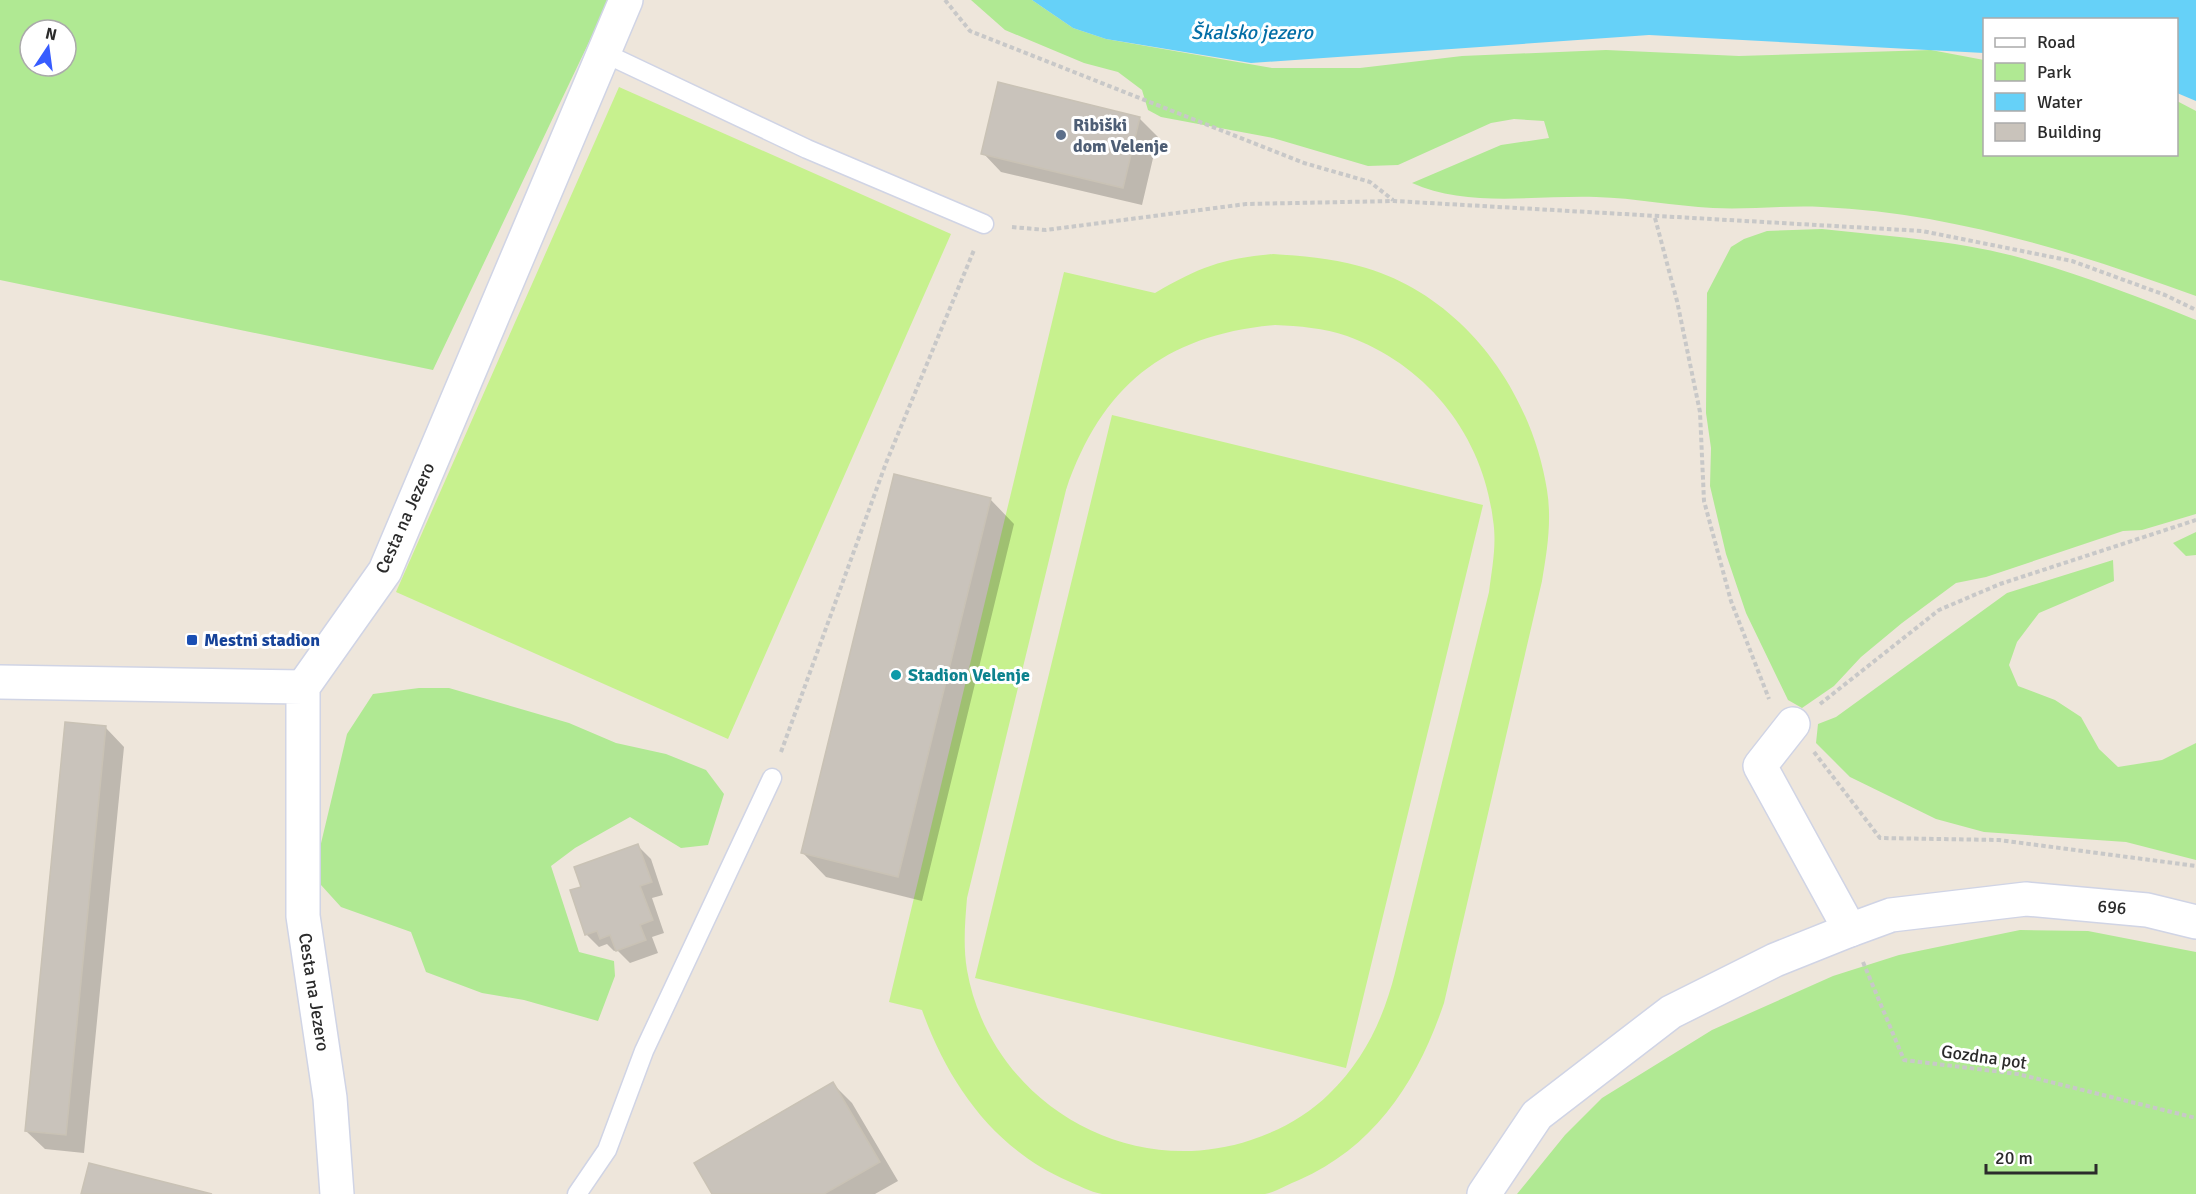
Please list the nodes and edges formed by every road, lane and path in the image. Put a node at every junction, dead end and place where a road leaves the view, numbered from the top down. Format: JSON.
{"nodes":[{"id":1,"x":626,"y":0,"type":"edge"},
{"id":2,"x":945,"y":0,"type":"edge"},
{"id":3,"x":602,"y":52,"type":"junction"},
{"id":4,"x":1394,"y":201,"type":"junction"},
{"id":5,"x":1655,"y":218,"type":"junction"},
{"id":6,"x":984,"y":224,"type":"junction"},
{"id":7,"x":2196,"y":310,"type":"edge"},
{"id":8,"x":2196,"y":520,"type":"edge"},
{"id":9,"x":0,"y":682,"type":"edge"},
{"id":10,"x":303,"y":687,"type":"junction"},
{"id":11,"x":1793,"y":724,"type":"junction"},
{"id":12,"x":772,"y":778,"type":"joint"},
{"id":13,"x":2196,"y":866,"type":"edge"},
{"id":14,"x":2196,"y":921,"type":"edge"},
{"id":15,"x":1850,"y":930,"type":"junction"},
{"id":16,"x":2196,"y":1118,"type":"edge"},
{"id":17,"x":337,"y":1194,"type":"edge"},
{"id":18,"x":577,"y":1194,"type":"edge"},
{"id":19,"x":1484,"y":1194,"type":"edge"}],
"edges":[{"from":1,"to":3,"type":"street","name":"Cesta na Jezero"},
{"from":2,"to":4,"type":"path"},
{"from":3,"to":6,"type":"lane"},
{"from":3,"to":10,"type":"street","name":"Cesta na Jezero"},
{"from":4,"to":5,"type":"path"},
{"from":4,"to":6,"type":"path"},
{"from":5,"to":7,"type":"path"},
{"from":5,"to":11,"type":"path"},
{"from":6,"to":12,"type":"path"},
{"from":8,"to":11,"type":"path"},
{"from":9,"to":10,"type":"street"},
{"from":10,"to":17,"type":"street","name":"Cesta na Jezero"},
{"from":11,"to":13,"type":"path"},
{"from":11,"to":15,"type":"street"},
{"from":12,"to":18,"type":"lane"},
{"from":14,"to":15,"type":"street","name":"696","number":"696"},
{"from":15,"to":16,"type":"path","name":"Gozdna pot"},
{"from":15,"to":19,"type":"street","number":"696"}]}
